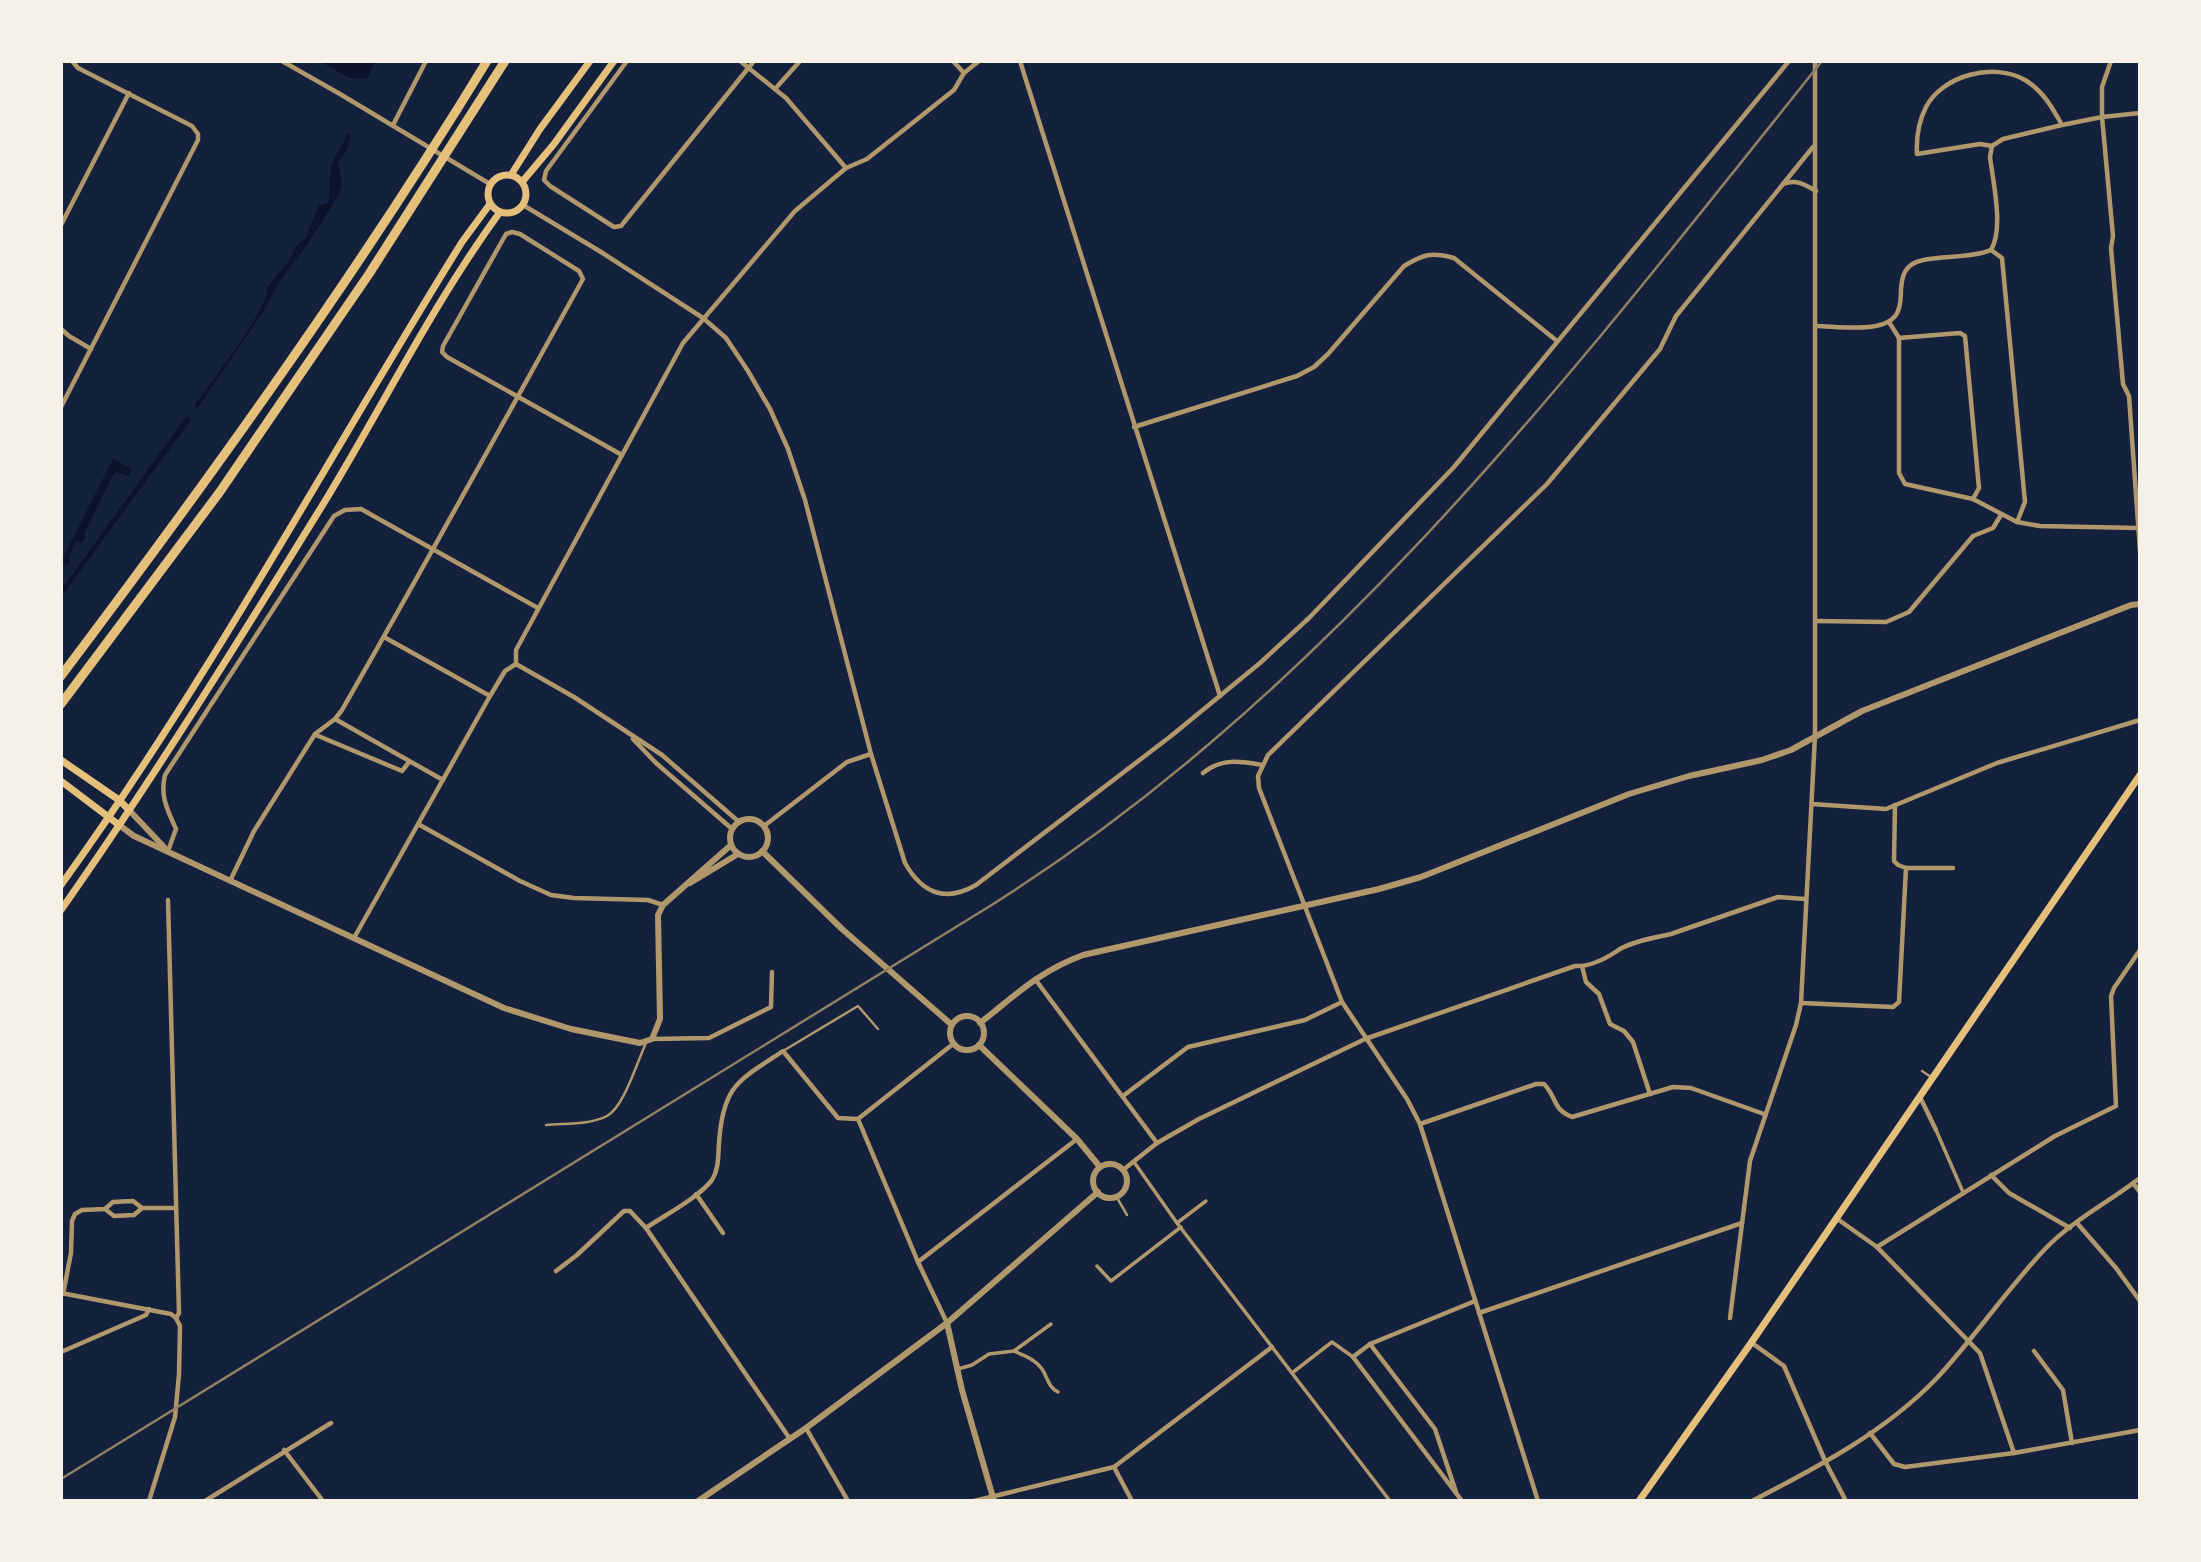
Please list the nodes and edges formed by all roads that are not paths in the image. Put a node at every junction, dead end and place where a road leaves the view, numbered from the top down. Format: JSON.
{"nodes":[{"id":1,"x":72,"y":61,"type":"edge"},
{"id":2,"x":282,"y":61,"type":"edge"},
{"id":3,"x":426,"y":61,"type":"edge"},
{"id":4,"x":487,"y":61,"type":"edge"},
{"id":5,"x":505,"y":61,"type":"edge"},
{"id":6,"x":590,"y":61,"type":"edge"},
{"id":7,"x":614,"y":61,"type":"edge"},
{"id":8,"x":627,"y":61,"type":"edge"},
{"id":9,"x":740,"y":61,"type":"edge"},
{"id":10,"x":754,"y":61,"type":"edge"},
{"id":11,"x":800,"y":61,"type":"edge"},
{"id":12,"x":953,"y":61,"type":"edge"},
{"id":13,"x":979,"y":61,"type":"edge"},
{"id":14,"x":1020,"y":61,"type":"edge"},
{"id":15,"x":1789,"y":61,"type":"edge"},
{"id":16,"x":1815,"y":61,"type":"edge"},
{"id":17,"x":2111,"y":61,"type":"edge"},
{"id":18,"x":749,"y":68,"type":"junction"},
{"id":19,"x":964,"y":73,"type":"junction"},
{"id":20,"x":775,"y":89,"type":"junction"},
{"id":21,"x":129,"y":93,"type":"junction"},
{"id":22,"x":2140,"y":113,"type":"edge"},
{"id":23,"x":2102,"y":117,"type":"junction"},
{"id":24,"x":393,"y":125,"type":"junction"},
{"id":25,"x":2062,"y":125,"type":"junction"},
{"id":26,"x":1815,"y":146,"type":"junction"},
{"id":27,"x":1992,"y":146,"type":"junction"},
{"id":28,"x":846,"y":168,"type":"junction"},
{"id":29,"x":511,"y":175,"type":"junction"},
{"id":30,"x":522,"y":182,"type":"junction"},
{"id":31,"x":490,"y":184,"type":"junction"},
{"id":32,"x":1783,"y":184,"type":"junction"},
{"id":33,"x":1816,"y":191,"type":"junction"},
{"id":34,"x":490,"y":204,"type":"junction"},
{"id":35,"x":523,"y":205,"type":"junction"},
{"id":36,"x":500,"y":212,"type":"junction"},
{"id":37,"x":61,"y":225,"type":"edge"},
{"id":38,"x":1991,"y":250,"type":"junction"},
{"id":39,"x":703,"y":318,"type":"junction"},
{"id":40,"x":1889,"y":322,"type":"junction"},
{"id":41,"x":1817,"y":326,"type":"junction"},
{"id":42,"x":61,"y":329,"type":"edge"},
{"id":43,"x":1899,"y":338,"type":"junction"},
{"id":44,"x":1557,"y":341,"type":"junction"},
{"id":45,"x":91,"y":349,"type":"junction"},
{"id":46,"x":517,"y":397,"type":"junction"},
{"id":47,"x":61,"y":407,"type":"edge"},
{"id":48,"x":1134,"y":426,"type":"junction"},
{"id":49,"x":622,"y":455,"type":"junction"},
{"id":50,"x":1973,"y":499,"type":"junction"},
{"id":51,"x":2001,"y":515,"type":"junction"},
{"id":52,"x":2017,"y":522,"type":"junction"},
{"id":53,"x":2139,"y":528,"type":"edge"},
{"id":54,"x":432,"y":549,"type":"junction"},
{"id":55,"x":2140,"y":551,"type":"edge"},
{"id":56,"x":2140,"y":604,"type":"edge"},
{"id":57,"x":538,"y":608,"type":"junction"},
{"id":58,"x":1816,"y":621,"type":"junction"},
{"id":59,"x":384,"y":637,"type":"junction"},
{"id":60,"x":516,"y":664,"type":"junction"},
{"id":61,"x":61,"y":676,"type":"edge"},
{"id":62,"x":490,"y":696,"type":"junction"},
{"id":63,"x":1220,"y":696,"type":"junction"},
{"id":64,"x":61,"y":704,"type":"edge"},
{"id":65,"x":335,"y":719,"type":"junction"},
{"id":66,"x":2140,"y":720,"type":"edge"},
{"id":67,"x":315,"y":734,"type":"junction"},
{"id":68,"x":628,"y":734,"type":"junction"},
{"id":69,"x":1815,"y":737,"type":"junction"},
{"id":70,"x":872,"y":754,"type":"junction"},
{"id":71,"x":61,"y":760,"type":"edge"},
{"id":72,"x":409,"y":762,"type":"junction"},
{"id":73,"x":1262,"y":765,"type":"junction"},
{"id":74,"x":1203,"y":773,"type":"dead end"},
{"id":75,"x":2140,"y":775,"type":"edge"},
{"id":76,"x":443,"y":780,"type":"junction"},
{"id":77,"x":61,"y":781,"type":"edge"},
{"id":78,"x":119,"y":800,"type":"junction"},
{"id":79,"x":1812,"y":804,"type":"junction"},
{"id":80,"x":1895,"y":805,"type":"junction"},
{"id":81,"x":129,"y":810,"type":"junction"},
{"id":82,"x":108,"y":817,"type":"junction"},
{"id":83,"x":738,"y":821,"type":"junction"},
{"id":84,"x":418,"y":824,"type":"junction"},
{"id":85,"x":119,"y":825,"type":"junction"},
{"id":86,"x":764,"y":826,"type":"junction"},
{"id":87,"x":732,"y":828,"type":"junction"},
{"id":88,"x":731,"y":845,"type":"junction"},
{"id":89,"x":168,"y":851,"type":"junction"},
{"id":90,"x":762,"y":851,"type":"junction"},
{"id":91,"x":738,"y":854,"type":"junction"},
{"id":92,"x":1906,"y":868,"type":"junction"},
{"id":93,"x":1953,"y":869,"type":"dead end"},
{"id":94,"x":230,"y":881,"type":"junction"},
{"id":95,"x":61,"y":885,"type":"edge"},
{"id":96,"x":680,"y":890,"type":"junction"},
{"id":97,"x":1805,"y":899,"type":"junction"},
{"id":98,"x":168,"y":900,"type":"dead end"},
{"id":99,"x":663,"y":905,"type":"junction"},
{"id":100,"x":1303,"y":906,"type":"junction"},
{"id":101,"x":61,"y":910,"type":"edge"},
{"id":102,"x":354,"y":938,"type":"junction"},
{"id":103,"x":2140,"y":950,"type":"edge"},
{"id":104,"x":1582,"y":966,"type":"junction"},
{"id":105,"x":772,"y":972,"type":"dead end"},
{"id":106,"x":1034,"y":978,"type":"junction"},
{"id":107,"x":1342,"y":1002,"type":"junction"},
{"id":108,"x":1801,"y":1003,"type":"junction"},
{"id":109,"x":980,"y":1023,"type":"junction"},
{"id":110,"x":952,"y":1025,"type":"junction"},
{"id":111,"x":878,"y":1029,"type":"dead end"},
{"id":112,"x":1366,"y":1039,"type":"junction"},
{"id":113,"x":649,"y":1041,"type":"junction"},
{"id":114,"x":953,"y":1044,"type":"junction"},
{"id":115,"x":979,"y":1045,"type":"junction"},
{"id":116,"x":783,"y":1051,"type":"junction"},
{"id":117,"x":1922,"y":1071,"type":"dead end"},
{"id":118,"x":1933,"y":1078,"type":"junction"},
{"id":119,"x":1650,"y":1094,"type":"junction"},
{"id":120,"x":1123,"y":1096,"type":"junction"},
{"id":121,"x":1920,"y":1097,"type":"junction"},
{"id":122,"x":1765,"y":1114,"type":"junction"},
{"id":123,"x":858,"y":1119,"type":"junction"},
{"id":124,"x":1420,"y":1124,"type":"junction"},
{"id":125,"x":546,"y":1125,"type":"dead end"},
{"id":126,"x":1936,"y":1130,"type":"joint"},
{"id":127,"x":1077,"y":1139,"type":"junction"},
{"id":128,"x":1157,"y":1143,"type":"junction"},
{"id":129,"x":1133,"y":1161,"type":"junction"},
{"id":130,"x":1100,"y":1167,"type":"junction"},
{"id":131,"x":1123,"y":1170,"type":"junction"},
{"id":132,"x":1991,"y":1175,"type":"junction"},
{"id":133,"x":2140,"y":1178,"type":"edge"},
{"id":134,"x":2133,"y":1183,"type":"junction"},
{"id":135,"x":1098,"y":1192,"type":"junction"},
{"id":136,"x":1963,"y":1192,"type":"junction"},
{"id":137,"x":2140,"y":1192,"type":"edge"},
{"id":138,"x":696,"y":1194,"type":"junction"},
{"id":139,"x":1116,"y":1196,"type":"junction"},
{"id":140,"x":1206,"y":1201,"type":"dead end"},
{"id":141,"x":142,"y":1208,"type":"junction"},
{"id":142,"x":175,"y":1208,"type":"junction"},
{"id":143,"x":105,"y":1209,"type":"junction"},
{"id":144,"x":1127,"y":1215,"type":"dead end"},
{"id":145,"x":1836,"y":1218,"type":"junction"},
{"id":146,"x":1177,"y":1223,"type":"junction"},
{"id":147,"x":1742,"y":1223,"type":"junction"},
{"id":148,"x":2077,"y":1223,"type":"junction"},
{"id":149,"x":1181,"y":1227,"type":"junction"},
{"id":150,"x":646,"y":1228,"type":"junction"},
{"id":151,"x":2070,"y":1228,"type":"junction"},
{"id":152,"x":723,"y":1233,"type":"dead end"},
{"id":153,"x":1877,"y":1247,"type":"junction"},
{"id":154,"x":918,"y":1262,"type":"junction"},
{"id":155,"x":1097,"y":1266,"type":"dead end"},
{"id":156,"x":556,"y":1270,"type":"dead end"},
{"id":157,"x":62,"y":1293,"type":"edge"},
{"id":158,"x":1475,"y":1301,"type":"junction"},
{"id":159,"x":2140,"y":1301,"type":"edge"},
{"id":160,"x":149,"y":1310,"type":"junction"},
{"id":161,"x":1479,"y":1312,"type":"junction"},
{"id":162,"x":176,"y":1318,"type":"junction"},
{"id":163,"x":1730,"y":1318,"type":"dead end"},
{"id":164,"x":947,"y":1323,"type":"junction"},
{"id":165,"x":1051,"y":1324,"type":"dead end"},
{"id":166,"x":1968,"y":1340,"type":"junction"},
{"id":167,"x":1370,"y":1343,"type":"junction"},
{"id":168,"x":1751,"y":1343,"type":"junction"},
{"id":169,"x":1272,"y":1347,"type":"junction"},
{"id":170,"x":1014,"y":1351,"type":"junction"},
{"id":171,"x":2034,"y":1351,"type":"dead end"},
{"id":172,"x":61,"y":1352,"type":"edge"},
{"id":173,"x":1353,"y":1357,"type":"junction"},
{"id":174,"x":957,"y":1369,"type":"junction"},
{"id":175,"x":1292,"y":1373,"type":"junction"},
{"id":176,"x":1058,"y":1392,"type":"dead end"},
{"id":177,"x":331,"y":1423,"type":"dead end"},
{"id":178,"x":806,"y":1428,"type":"junction"},
{"id":179,"x":2140,"y":1430,"type":"edge"},
{"id":180,"x":1870,"y":1433,"type":"junction"},
{"id":181,"x":790,"y":1439,"type":"junction"},
{"id":182,"x":2072,"y":1443,"type":"junction"},
{"id":183,"x":285,"y":1450,"type":"junction"},
{"id":184,"x":2014,"y":1453,"type":"junction"},
{"id":185,"x":1826,"y":1463,"type":"junction"},
{"id":186,"x":1114,"y":1467,"type":"junction"},
{"id":187,"x":1456,"y":1492,"type":"junction"},
{"id":188,"x":993,"y":1498,"type":"edge"},
{"id":189,"x":149,"y":1501,"type":"edge"},
{"id":190,"x":205,"y":1501,"type":"edge"},
{"id":191,"x":323,"y":1501,"type":"edge"},
{"id":192,"x":698,"y":1501,"type":"edge"},
{"id":193,"x":848,"y":1501,"type":"edge"},
{"id":194,"x":974,"y":1501,"type":"edge"},
{"id":195,"x":1132,"y":1501,"type":"edge"},
{"id":196,"x":1390,"y":1501,"type":"edge"},
{"id":197,"x":1462,"y":1501,"type":"edge"},
{"id":198,"x":1538,"y":1501,"type":"edge"},
{"id":199,"x":1639,"y":1501,"type":"edge"},
{"id":200,"x":1752,"y":1501,"type":"edge"},
{"id":201,"x":1846,"y":1501,"type":"edge"}],
"edges":[{"from":1,"to":21,"type":"street"},
{"from":2,"to":24,"type":"street"},
{"from":3,"to":24,"type":"street"},
{"from":4,"to":61,"type":"highway"},
{"from":5,"to":64,"type":"highway"},
{"from":6,"to":29,"type":"main road"},
{"from":7,"to":30,"type":"main road"},
{"from":8,"to":18,"type":"street"},
{"from":9,"to":18,"type":"street"},
{"from":10,"to":18,"type":"street"},
{"from":11,"to":20,"type":"street"},
{"from":12,"to":19,"type":"street"},
{"from":13,"to":19,"type":"street"},
{"from":14,"to":48,"type":"street"},
{"from":15,"to":44,"type":"street"},
{"from":16,"to":26,"type":"street"},
{"from":17,"to":23,"type":"street"},
{"from":18,"to":20,"type":"street"},
{"from":19,"to":28,"type":"street"},
{"from":20,"to":28,"type":"street"},
{"from":21,"to":37,"type":"street"},
{"from":21,"to":45,"type":"street"},
{"from":22,"to":23,"type":"street"},
{"from":23,"to":25,"type":"street"},
{"from":23,"to":53,"type":"street"},
{"from":24,"to":31,"type":"street"},
{"from":25,"to":27,"type":"street"},
{"from":25,"to":27,"type":"street"},
{"from":26,"to":32,"type":"street"},
{"from":26,"to":33,"type":"street"},
{"from":27,"to":38,"type":"street"},
{"from":28,"to":39,"type":"street"},
{"from":29,"to":30,"type":"main road"},
{"from":29,"to":31,"type":"main road"},
{"from":30,"to":35,"type":"main road"},
{"from":31,"to":34,"type":"main road"},
{"from":32,"to":33,"type":"street"},
{"from":32,"to":73,"type":"street"},
{"from":33,"to":41,"type":"street"},
{"from":34,"to":36,"type":"main road"},
{"from":34,"to":78,"type":"main road"},
{"from":35,"to":36,"type":"main road"},
{"from":35,"to":39,"type":"street"},
{"from":36,"to":81,"type":"main road"},
{"from":38,"to":40,"type":"street"},
{"from":38,"to":52,"type":"street"},
{"from":39,"to":49,"type":"street"},
{"from":39,"to":70,"type":"street"},
{"from":40,"to":41,"type":"street"},
{"from":40,"to":43,"type":"street"},
{"from":41,"to":58,"type":"street"},
{"from":42,"to":45,"type":"street"},
{"from":43,"to":50,"type":"street"},
{"from":43,"to":50,"type":"street"},
{"from":44,"to":48,"type":"street"},
{"from":44,"to":63,"type":"street"},
{"from":45,"to":47,"type":"street"},
{"from":46,"to":46,"type":"street"},
{"from":46,"to":49,"type":"street"},
{"from":46,"to":54,"type":"street"},
{"from":48,"to":63,"type":"street"},
{"from":49,"to":57,"type":"street"},
{"from":50,"to":51,"type":"street"},
{"from":51,"to":52,"type":"street"},
{"from":51,"to":58,"type":"street"},
{"from":52,"to":53,"type":"street"},
{"from":53,"to":55,"type":"street"},
{"from":54,"to":57,"type":"street"},
{"from":54,"to":59,"type":"street"},
{"from":54,"to":89,"type":"street"},
{"from":56,"to":69,"type":"street"},
{"from":57,"to":60,"type":"street"},
{"from":58,"to":69,"type":"street"},
{"from":59,"to":62,"type":"street"},
{"from":59,"to":65,"type":"street"},
{"from":60,"to":62,"type":"street"},
{"from":60,"to":68,"type":"street"},
{"from":62,"to":76,"type":"street"},
{"from":63,"to":70,"type":"street"},
{"from":65,"to":67,"type":"street"},
{"from":65,"to":72,"type":"street"},
{"from":66,"to":80,"type":"street"},
{"from":67,"to":72,"type":"street"},
{"from":67,"to":94,"type":"street"},
{"from":68,"to":83,"type":"street"},
{"from":68,"to":87,"type":"street"},
{"from":69,"to":79,"type":"street"},
{"from":69,"to":100,"type":"street"},
{"from":70,"to":86,"type":"street"},
{"from":71,"to":78,"type":"main road"},
{"from":72,"to":76,"type":"street"},
{"from":73,"to":74,"type":"street"},
{"from":73,"to":100,"type":"street"},
{"from":75,"to":118,"type":"main road"},
{"from":76,"to":84,"type":"street"},
{"from":77,"to":82,"type":"main road"},
{"from":78,"to":81,"type":"main road"},
{"from":78,"to":82,"type":"main road"},
{"from":79,"to":80,"type":"street"},
{"from":79,"to":97,"type":"street"},
{"from":80,"to":92,"type":"street"},
{"from":81,"to":85,"type":"main road"},
{"from":81,"to":89,"type":"street"},
{"from":82,"to":85,"type":"main road"},
{"from":82,"to":95,"type":"main road"},
{"from":83,"to":86,"type":"street"},
{"from":83,"to":87,"type":"street"},
{"from":84,"to":99,"type":"street"},
{"from":84,"to":102,"type":"street"},
{"from":85,"to":89,"type":"street"},
{"from":85,"to":101,"type":"main road"},
{"from":86,"to":90,"type":"street"},
{"from":87,"to":88,"type":"street"},
{"from":88,"to":91,"type":"street"},
{"from":88,"to":96,"type":"street"},
{"from":89,"to":94,"type":"street"},
{"from":90,"to":91,"type":"street"},
{"from":90,"to":110,"type":"street"},
{"from":91,"to":96,"type":"street"},
{"from":92,"to":93,"type":"street"},
{"from":92,"to":108,"type":"street"},
{"from":94,"to":102,"type":"street"},
{"from":96,"to":99,"type":"street"},
{"from":97,"to":104,"type":"street"},
{"from":97,"to":108,"type":"street"},
{"from":98,"to":142,"type":"street"},
{"from":99,"to":113,"type":"street"},
{"from":100,"to":106,"type":"street"},
{"from":100,"to":107,"type":"street"},
{"from":102,"to":113,"type":"street"},
{"from":103,"to":132,"type":"street"},
{"from":104,"to":112,"type":"street"},
{"from":104,"to":119,"type":"street"},
{"from":105,"to":113,"type":"street"},
{"from":106,"to":109,"type":"street"},
{"from":106,"to":120,"type":"street"},
{"from":107,"to":112,"type":"street"},
{"from":107,"to":120,"type":"street"},
{"from":108,"to":122,"type":"street"},
{"from":109,"to":110,"type":"street"},
{"from":109,"to":115,"type":"street"},
{"from":110,"to":114,"type":"street"},
{"from":111,"to":116,"type":"lane"},
{"from":112,"to":124,"type":"street"},
{"from":112,"to":128,"type":"street"},
{"from":113,"to":125,"type":"lane"},
{"from":114,"to":115,"type":"street"},
{"from":114,"to":123,"type":"street"},
{"from":115,"to":127,"type":"street"},
{"from":116,"to":123,"type":"street"},
{"from":116,"to":138,"type":"street"},
{"from":117,"to":118,"type":"lane"},
{"from":118,"to":121,"type":"main road"},
{"from":119,"to":122,"type":"street"},
{"from":119,"to":124,"type":"street"},
{"from":120,"to":128,"type":"street"},
{"from":121,"to":126,"type":"street"},
{"from":121,"to":145,"type":"main road"},
{"from":122,"to":147,"type":"street"},
{"from":123,"to":154,"type":"street"},
{"from":124,"to":158,"type":"street"},
{"from":126,"to":136,"type":"street"},
{"from":127,"to":130,"type":"street"},
{"from":127,"to":154,"type":"street"},
{"from":128,"to":129,"type":"street"},
{"from":129,"to":131,"type":"street"},
{"from":129,"to":146,"type":"street"},
{"from":130,"to":131,"type":"street"},
{"from":130,"to":135,"type":"street"},
{"from":131,"to":139,"type":"street"},
{"from":132,"to":136,"type":"street"},
{"from":132,"to":151,"type":"street"},
{"from":133,"to":134,"type":"street"},
{"from":134,"to":137,"type":"street"},
{"from":134,"to":148,"type":"street"},
{"from":135,"to":139,"type":"street"},
{"from":135,"to":164,"type":"street"},
{"from":136,"to":153,"type":"street"},
{"from":138,"to":150,"type":"street"},
{"from":138,"to":152,"type":"street"},
{"from":139,"to":144,"type":"lane"},
{"from":140,"to":146,"type":"street"},
{"from":141,"to":142,"type":"street"},
{"from":141,"to":143,"type":"street"},
{"from":141,"to":143,"type":"street"},
{"from":142,"to":162,"type":"street"},
{"from":143,"to":157,"type":"street"},
{"from":145,"to":153,"type":"street"},
{"from":145,"to":168,"type":"main road"},
{"from":146,"to":149,"type":"street"},
{"from":147,"to":161,"type":"street"},
{"from":147,"to":163,"type":"street"},
{"from":148,"to":151,"type":"street"},
{"from":148,"to":159,"type":"street"},
{"from":149,"to":155,"type":"street"},
{"from":149,"to":169,"type":"street"},
{"from":150,"to":156,"type":"street"},
{"from":150,"to":181,"type":"street"},
{"from":151,"to":166,"type":"street"},
{"from":153,"to":166,"type":"street"},
{"from":154,"to":164,"type":"street"},
{"from":157,"to":160,"type":"street"},
{"from":158,"to":161,"type":"street"},
{"from":158,"to":167,"type":"street"},
{"from":160,"to":162,"type":"street"},
{"from":160,"to":172,"type":"street"},
{"from":161,"to":198,"type":"street"},
{"from":162,"to":189,"type":"street"},
{"from":164,"to":174,"type":"street"},
{"from":164,"to":178,"type":"street"},
{"from":165,"to":170,"type":"street"},
{"from":166,"to":180,"type":"street"},
{"from":166,"to":184,"type":"street"},
{"from":167,"to":173,"type":"street"},
{"from":167,"to":187,"type":"street"},
{"from":168,"to":185,"type":"street"},
{"from":168,"to":199,"type":"main road"},
{"from":169,"to":175,"type":"street"},
{"from":169,"to":186,"type":"street"},
{"from":170,"to":174,"type":"street"},
{"from":170,"to":176,"type":"street"},
{"from":171,"to":182,"type":"street"},
{"from":173,"to":175,"type":"street"},
{"from":173,"to":187,"type":"street"},
{"from":174,"to":188,"type":"street"},
{"from":175,"to":196,"type":"street"},
{"from":177,"to":183,"type":"street"},
{"from":178,"to":181,"type":"street"},
{"from":178,"to":193,"type":"street"},
{"from":179,"to":182,"type":"street"},
{"from":180,"to":184,"type":"street"},
{"from":180,"to":185,"type":"street"},
{"from":181,"to":192,"type":"street"},
{"from":182,"to":184,"type":"street"},
{"from":183,"to":190,"type":"street"},
{"from":183,"to":191,"type":"street"},
{"from":185,"to":200,"type":"street"},
{"from":185,"to":201,"type":"street"},
{"from":186,"to":188,"type":"street"},
{"from":186,"to":195,"type":"street"},
{"from":187,"to":197,"type":"street"},
{"from":188,"to":194,"type":"street"}]}
